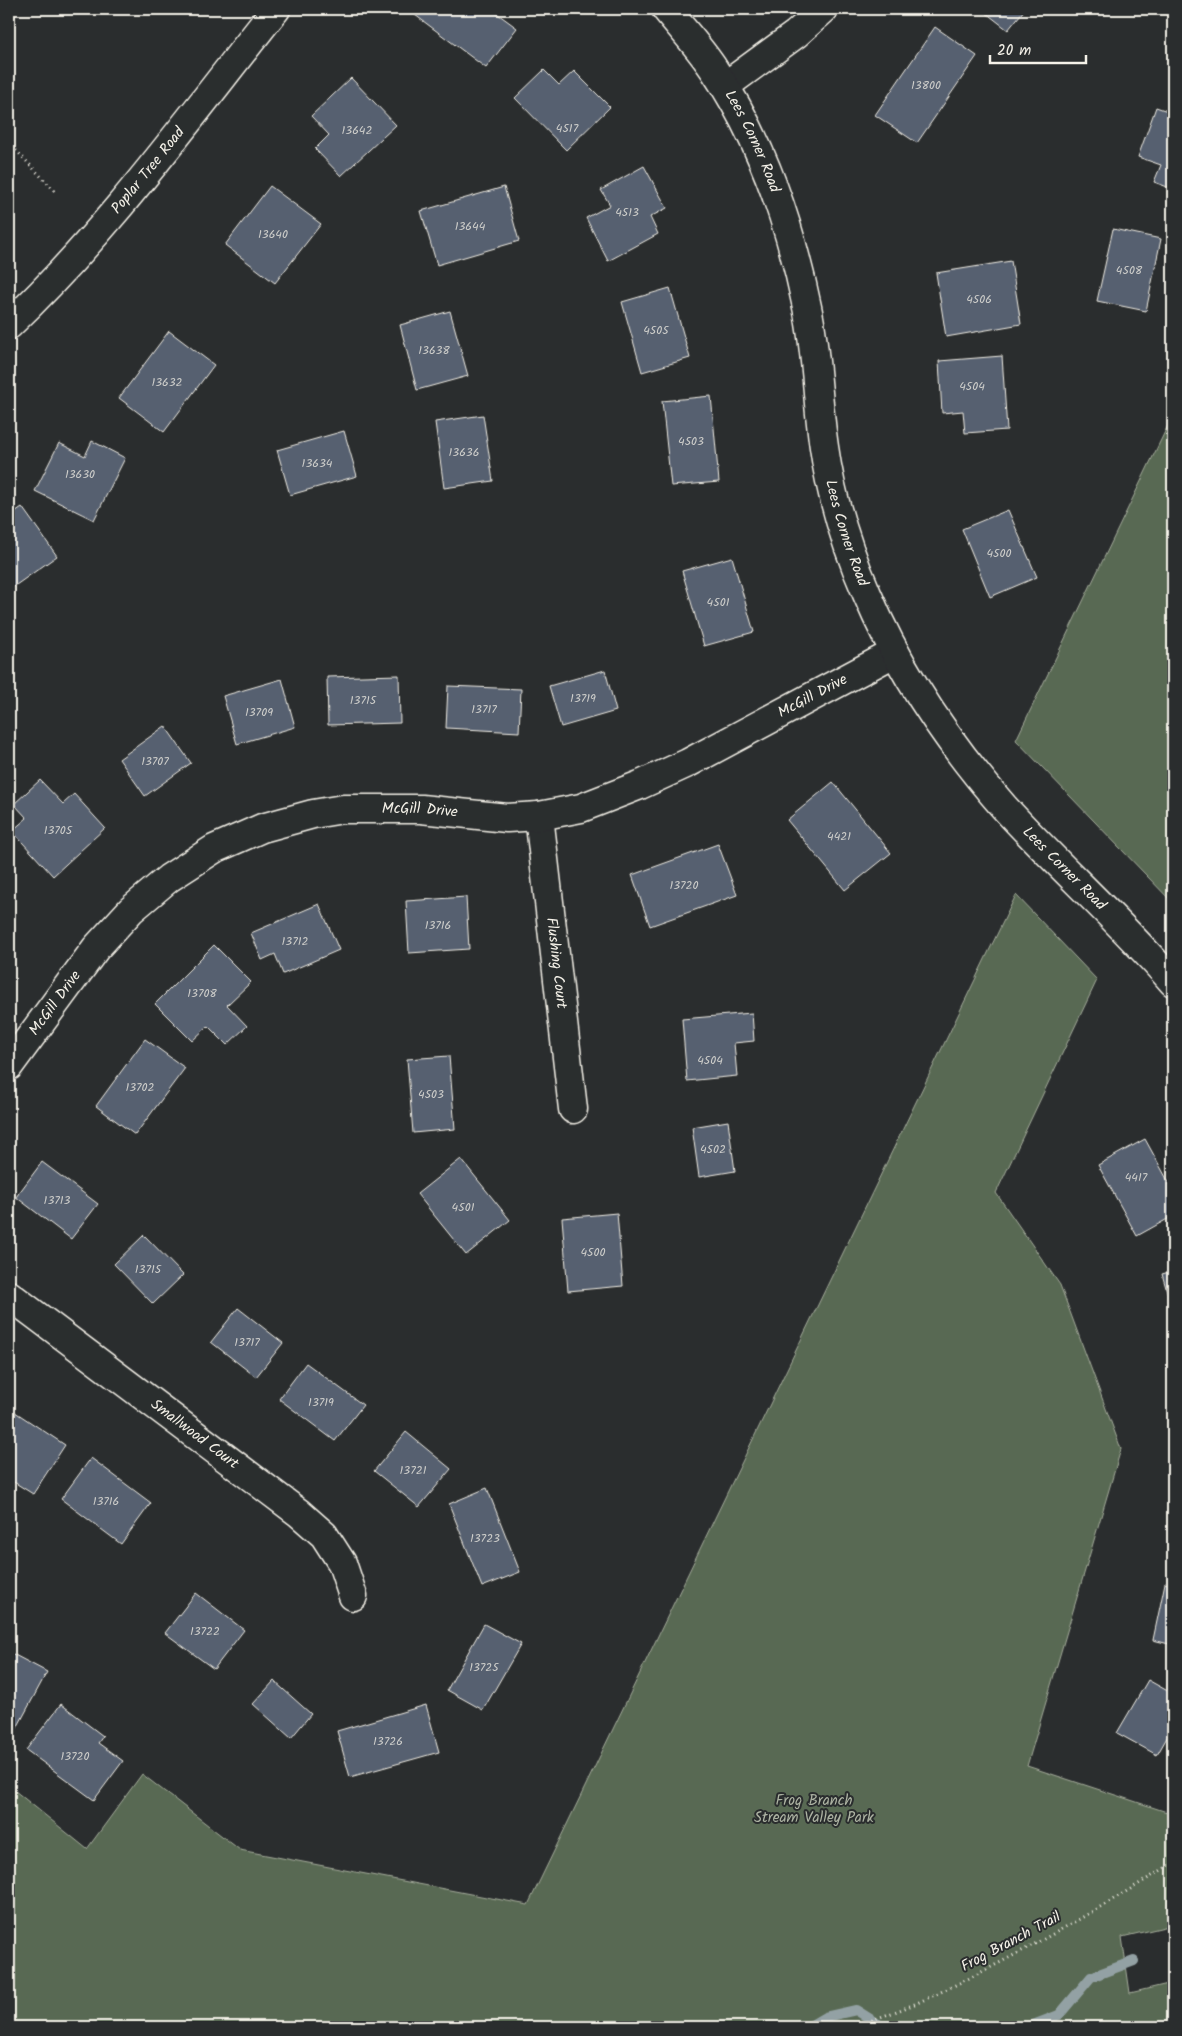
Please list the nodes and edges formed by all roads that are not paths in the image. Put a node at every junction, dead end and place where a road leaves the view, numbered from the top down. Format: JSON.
{"nodes":[{"id":1,"x":276,"y":9,"type":"edge"},
{"id":2,"x":666,"y":9,"type":"edge"},
{"id":3,"x":824,"y":9,"type":"edge"},
{"id":4,"x":725,"y":86,"type":"junction"},
{"id":5,"x":9,"y":325,"type":"edge"},
{"id":6,"x":894,"y":653,"type":"junction"},
{"id":7,"x":539,"y":816,"type":"junction"},
{"id":8,"x":1173,"y":982,"type":"edge"},
{"id":9,"x":9,"y":1066,"type":"edge"},
{"id":10,"x":573,"y":1109,"type":"dead end"},
{"id":11,"x":9,"y":1295,"type":"edge"},
{"id":12,"x":353,"y":1596,"type":"dead end"}],
"edges":[{"from":1,"to":5,"type":"street","name":"Poplar Tree Road"},
{"from":2,"to":4,"type":"street","name":"Lees Corner Road"},
{"from":3,"to":4,"type":"street"},
{"from":4,"to":6,"type":"street","name":"Lees Corner Road"},
{"from":6,"to":7,"type":"street","name":"McGill Drive"},
{"from":6,"to":8,"type":"street","name":"Lees Corner Road"},
{"from":7,"to":9,"type":"street","name":"McGill Drive"},
{"from":7,"to":10,"type":"street","name":"Flushing Court"},
{"from":11,"to":12,"type":"street","name":"Smallwood Court"}]}
